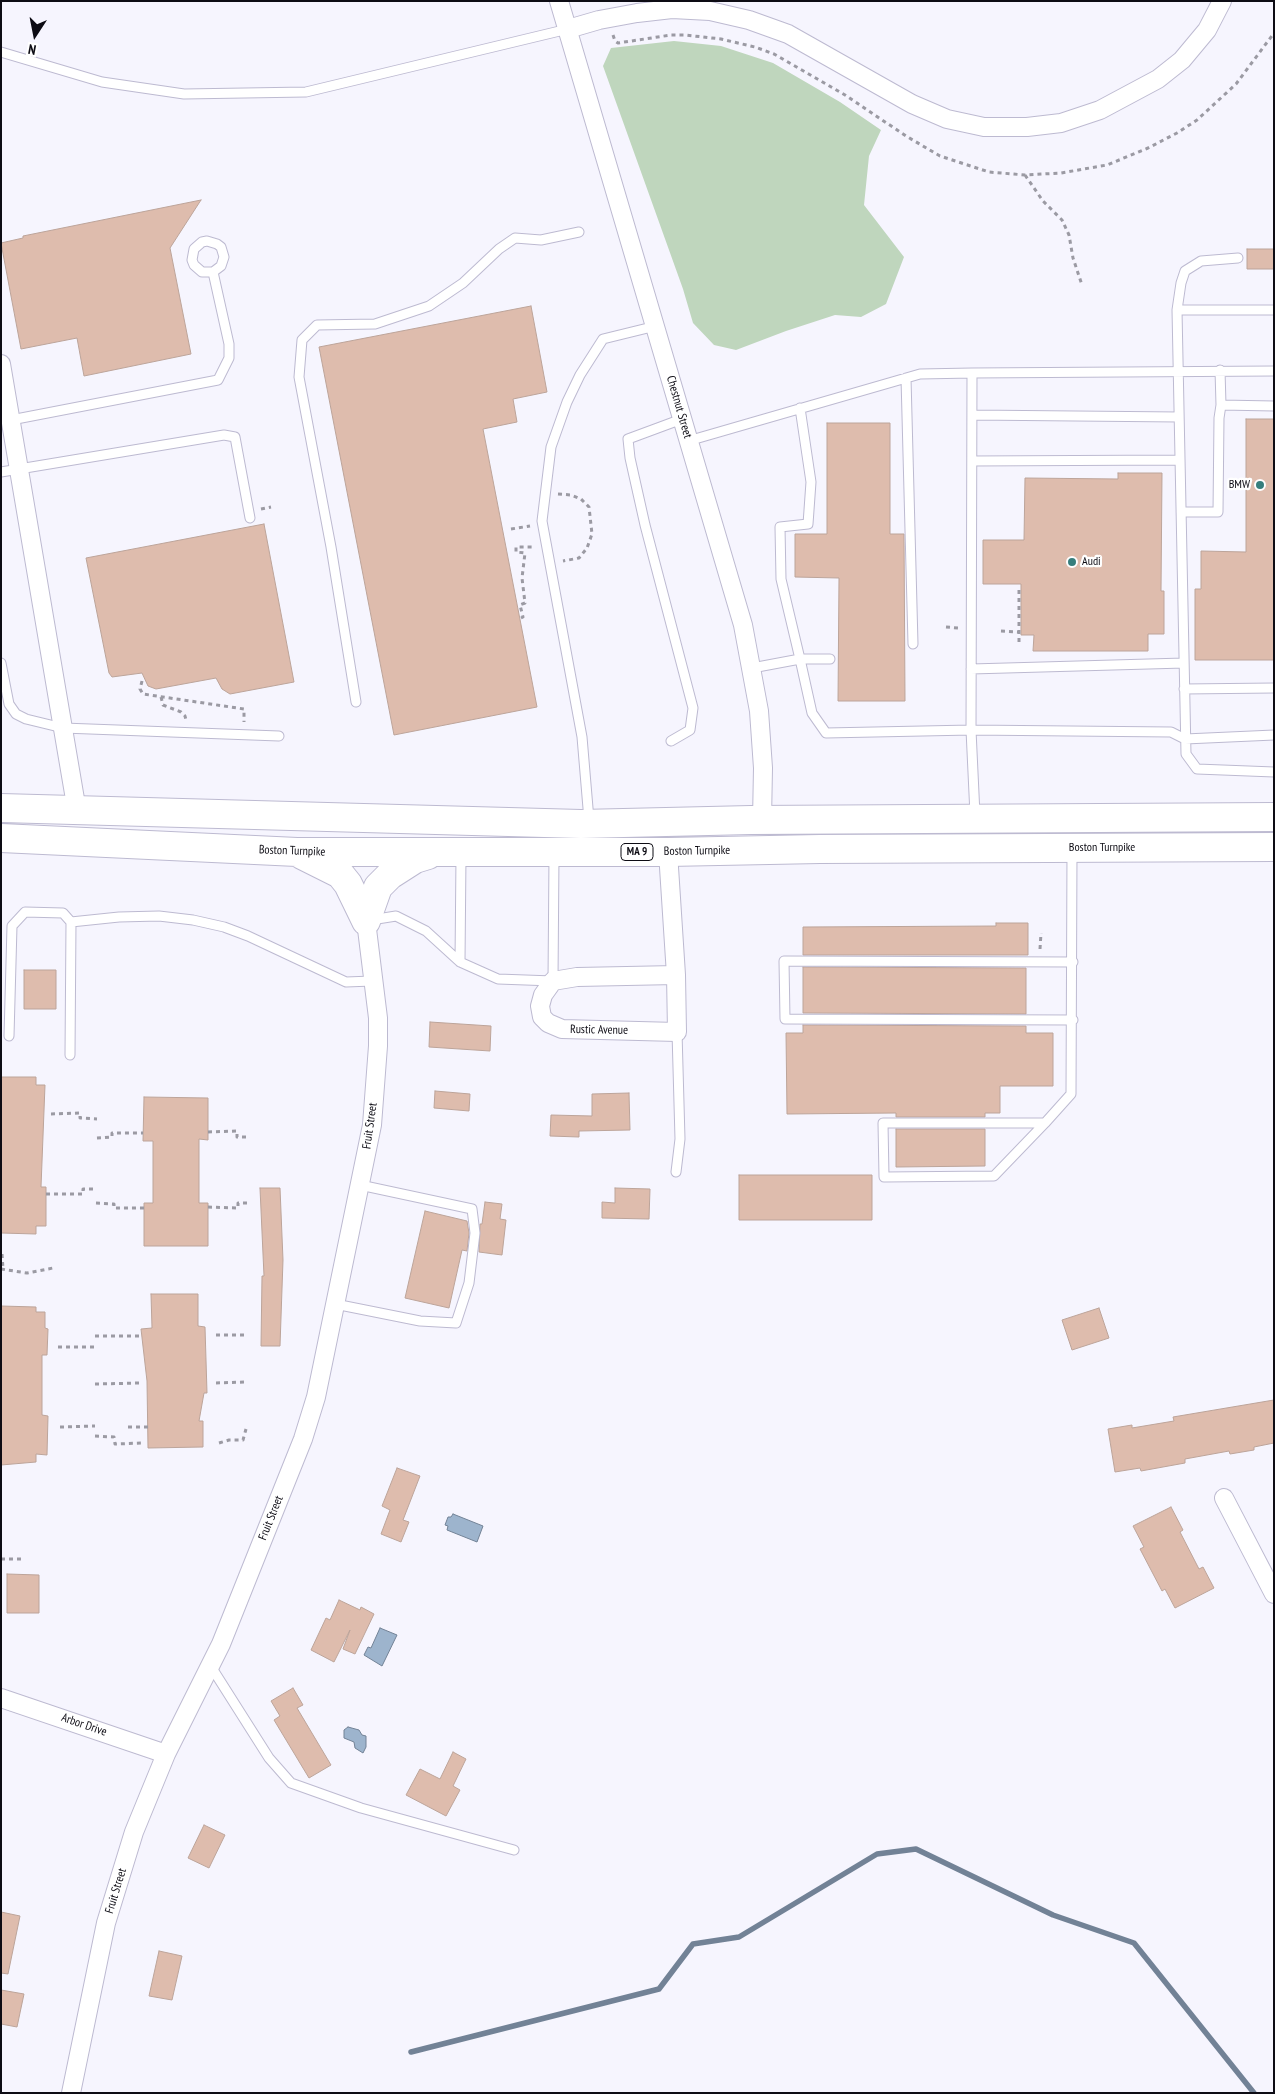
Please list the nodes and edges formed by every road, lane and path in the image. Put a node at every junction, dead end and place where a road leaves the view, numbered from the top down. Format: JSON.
{"nodes":[{"id":1,"x":559,"y":1,"type":"edge"},
{"id":2,"x":1222,"y":1,"type":"edge"},
{"id":3,"x":568,"y":29,"type":"junction"},
{"id":4,"x":1,"y":52,"type":"edge"},
{"id":5,"x":1025,"y":175,"type":"dead end"},
{"id":6,"x":579,"y":232,"type":"dead end"},
{"id":7,"x":1238,"y":258,"type":"dead end"},
{"id":8,"x":213,"y":272,"type":"dead end"},
{"id":9,"x":1082,"y":285,"type":"dead end"},
{"id":10,"x":1177,"y":310,"type":"junction"},
{"id":11,"x":1274,"y":310,"type":"edge"},
{"id":12,"x":656,"y":326,"type":"junction"},
{"id":13,"x":1,"y":364,"type":"edge"},
{"id":14,"x":1178,"y":370,"type":"junction"},
{"id":15,"x":1220,"y":370,"type":"junction"},
{"id":16,"x":1274,"y":371,"type":"edge"},
{"id":17,"x":972,"y":373,"type":"junction"},
{"id":18,"x":906,"y":378,"type":"junction"},
{"id":19,"x":4,"y":402,"type":"edge"},
{"id":20,"x":1221,"y":405,"type":"junction"},
{"id":21,"x":1274,"y":406,"type":"edge"},
{"id":22,"x":800,"y":408,"type":"junction"},
{"id":23,"x":972,"y":414,"type":"junction"},
{"id":24,"x":1179,"y":418,"type":"junction"},
{"id":25,"x":682,"y":419,"type":"junction"},
{"id":26,"x":11,"y":420,"type":"junction"},
{"id":27,"x":688,"y":441,"type":"junction"},
{"id":28,"x":1180,"y":460,"type":"junction"},
{"id":29,"x":972,"y":461,"type":"junction"},
{"id":30,"x":19,"y":468,"type":"junction"},
{"id":31,"x":1,"y":472,"type":"edge"},
{"id":32,"x":545,"y":496,"type":"junction"},
{"id":33,"x":1181,"y":512,"type":"junction"},
{"id":34,"x":250,"y":518,"type":"dead end"},
{"id":35,"x":516,"y":547,"type":"dead end"},
{"id":36,"x":550,"y":563,"type":"junction"},
{"id":37,"x":1019,"y":586,"type":"dead end"},
{"id":38,"x":521,"y":618,"type":"dead end"},
{"id":39,"x":946,"y":627,"type":"dead end"},
{"id":40,"x":962,"y":628,"type":"dead end"},
{"id":41,"x":1000,"y":631,"type":"dead end"},
{"id":42,"x":1019,"y":632,"type":"junction"},
{"id":43,"x":1019,"y":642,"type":"dead end"},
{"id":44,"x":913,"y":644,"type":"dead end"},
{"id":45,"x":800,"y":659,"type":"junction"},
{"id":46,"x":830,"y":659,"type":"dead end"},
{"id":47,"x":1,"y":662,"type":"edge"},
{"id":48,"x":1184,"y":663,"type":"junction"},
{"id":49,"x":752,"y":668,"type":"junction"},
{"id":50,"x":971,"y":669,"type":"junction"},
{"id":51,"x":142,"y":681,"type":"dead end"},
{"id":52,"x":1274,"y":688,"type":"edge"},
{"id":53,"x":1184,"y":689,"type":"junction"},
{"id":54,"x":161,"y":697,"type":"junction"},
{"id":55,"x":356,"y":702,"type":"dead end"},
{"id":56,"x":63,"y":728,"type":"junction"},
{"id":57,"x":971,"y":730,"type":"junction"},
{"id":58,"x":187,"y":733,"type":"junction"},
{"id":59,"x":244,"y":735,"type":"junction"},
{"id":60,"x":1274,"y":735,"type":"edge"},
{"id":61,"x":279,"y":736,"type":"dead end"},
{"id":62,"x":1185,"y":739,"type":"junction"},
{"id":63,"x":671,"y":741,"type":"dead end"},
{"id":64,"x":1274,"y":772,"type":"edge"},
{"id":65,"x":1,"y":808,"type":"edge"},
{"id":66,"x":77,"y":810,"type":"junction"},
{"id":67,"x":1274,"y":817,"type":"edge"},
{"id":68,"x":976,"y":819,"type":"junction"},
{"id":69,"x":762,"y":820,"type":"junction"},
{"id":70,"x":590,"y":824,"type":"junction"},
{"id":71,"x":1,"y":838,"type":"edge"},
{"id":72,"x":1274,"y":847,"type":"edge"},
{"id":73,"x":1072,"y":848,"type":"junction"},
{"id":74,"x":297,"y":852,"type":"junction"},
{"id":75,"x":434,"y":852,"type":"junction"},
{"id":76,"x":461,"y":852,"type":"junction"},
{"id":77,"x":554,"y":852,"type":"junction"},
{"id":78,"x":668,"y":852,"type":"junction"},
{"id":79,"x":366,"y":921,"type":"junction"},
{"id":80,"x":71,"y":922,"type":"junction"},
{"id":81,"x":460,"y":962,"type":"junction"},
{"id":82,"x":1073,"y":962,"type":"junction"},
{"id":83,"x":676,"y":975,"type":"junction"},
{"id":84,"x":372,"y":981,"type":"junction"},
{"id":85,"x":553,"y":981,"type":"junction"},
{"id":86,"x":1073,"y":1020,"type":"junction"},
{"id":87,"x":677,"y":1032,"type":"junction"},
{"id":88,"x":9,"y":1036,"type":"dead end"},
{"id":89,"x":70,"y":1055,"type":"dead end"},
{"id":90,"x":51,"y":1114,"type":"dead end"},
{"id":91,"x":98,"y":1119,"type":"dead end"},
{"id":92,"x":1045,"y":1123,"type":"junction"},
{"id":93,"x":208,"y":1132,"type":"dead end"},
{"id":94,"x":144,"y":1133,"type":"dead end"},
{"id":95,"x":250,"y":1137,"type":"dead end"},
{"id":96,"x":97,"y":1138,"type":"dead end"},
{"id":97,"x":676,"y":1172,"type":"dead end"},
{"id":98,"x":360,"y":1185,"type":"junction"},
{"id":99,"x":96,"y":1189,"type":"dead end"},
{"id":100,"x":46,"y":1194,"type":"dead end"},
{"id":101,"x":249,"y":1203,"type":"dead end"},
{"id":102,"x":96,"y":1204,"type":"dead end"},
{"id":103,"x":208,"y":1207,"type":"dead end"},
{"id":104,"x":144,"y":1208,"type":"dead end"},
{"id":105,"x":2,"y":1254,"type":"edge"},
{"id":106,"x":54,"y":1268,"type":"dead end"},
{"id":107,"x":2,"y":1269,"type":"edge"},
{"id":108,"x":335,"y":1304,"type":"junction"},
{"id":109,"x":216,"y":1335,"type":"dead end"},
{"id":110,"x":246,"y":1335,"type":"dead end"},
{"id":111,"x":95,"y":1336,"type":"dead end"},
{"id":112,"x":139,"y":1336,"type":"dead end"},
{"id":113,"x":58,"y":1347,"type":"dead end"},
{"id":114,"x":94,"y":1347,"type":"dead end"},
{"id":115,"x":246,"y":1382,"type":"dead end"},
{"id":116,"x":216,"y":1383,"type":"dead end"},
{"id":117,"x":95,"y":1384,"type":"dead end"},
{"id":118,"x":140,"y":1384,"type":"dead end"},
{"id":119,"x":60,"y":1426,"type":"dead end"},
{"id":120,"x":95,"y":1426,"type":"dead end"},
{"id":121,"x":128,"y":1427,"type":"dead end"},
{"id":122,"x":148,"y":1427,"type":"dead end"},
{"id":123,"x":246,"y":1429,"type":"dead end"},
{"id":124,"x":95,"y":1436,"type":"dead end"},
{"id":125,"x":143,"y":1443,"type":"dead end"},
{"id":126,"x":219,"y":1443,"type":"dead end"},
{"id":127,"x":1224,"y":1498,"type":"dead end"},
{"id":128,"x":1,"y":1559,"type":"edge"},
{"id":129,"x":22,"y":1559,"type":"dead end"},
{"id":130,"x":1274,"y":1594,"type":"edge"},
{"id":131,"x":210,"y":1665,"type":"junction"},
{"id":132,"x":1,"y":1698,"type":"edge"},
{"id":133,"x":166,"y":1754,"type":"junction"},
{"id":134,"x":514,"y":1850,"type":"dead end"},
{"id":135,"x":71,"y":2093,"type":"edge"}],
"edges":[{"from":1,"to":3,"type":"street","name":"Chestnut Street"},
{"from":2,"to":3,"type":"street"},
{"from":3,"to":4,"type":"lane"},
{"from":3,"to":12,"type":"street","name":"Chestnut Street"},
{"from":5,"to":9,"type":"path"},
{"from":6,"to":55,"type":"lane"},
{"from":7,"to":10,"type":"lane"},
{"from":8,"to":26,"type":"lane"},
{"from":10,"to":11,"type":"lane"},
{"from":10,"to":14,"type":"lane"},
{"from":12,"to":25,"type":"street","name":"Chestnut Street"},
{"from":12,"to":32,"type":"lane"},
{"from":13,"to":19,"type":"street"},
{"from":14,"to":15,"type":"lane"},
{"from":14,"to":17,"type":"lane"},
{"from":14,"to":24,"type":"lane"},
{"from":15,"to":16,"type":"lane"},
{"from":15,"to":20,"type":"lane"},
{"from":17,"to":18,"type":"lane"},
{"from":17,"to":23,"type":"lane"},
{"from":18,"to":22,"type":"lane"},
{"from":18,"to":44,"type":"lane"},
{"from":19,"to":26,"type":"street"},
{"from":20,"to":21,"type":"lane"},
{"from":20,"to":33,"type":"lane"},
{"from":22,"to":27,"type":"lane"},
{"from":22,"to":45,"type":"lane"},
{"from":23,"to":24,"type":"lane"},
{"from":23,"to":29,"type":"lane"},
{"from":24,"to":28,"type":"lane"},
{"from":25,"to":27,"type":"street","name":"Chestnut Street"},
{"from":25,"to":63,"type":"lane"},
{"from":26,"to":30,"type":"street"},
{"from":27,"to":49,"type":"street","name":"Chestnut Street"},
{"from":28,"to":29,"type":"lane"},
{"from":28,"to":33,"type":"lane"},
{"from":29,"to":50,"type":"lane"},
{"from":30,"to":31,"type":"lane"},
{"from":30,"to":34,"type":"lane"},
{"from":30,"to":56,"type":"street"},
{"from":32,"to":36,"type":"lane"},
{"from":32,"to":36,"type":"path"},
{"from":33,"to":48,"type":"lane"},
{"from":35,"to":38,"type":"path"},
{"from":36,"to":70,"type":"lane"},
{"from":37,"to":42,"type":"path"},
{"from":39,"to":40,"type":"path"},
{"from":41,"to":42,"type":"path"},
{"from":42,"to":43,"type":"path"},
{"from":45,"to":46,"type":"lane"},
{"from":45,"to":49,"type":"lane"},
{"from":45,"to":57,"type":"lane"},
{"from":47,"to":56,"type":"lane"},
{"from":48,"to":50,"type":"lane"},
{"from":48,"to":53,"type":"lane"},
{"from":49,"to":69,"type":"street","name":"Chestnut Street"},
{"from":50,"to":57,"type":"lane"},
{"from":51,"to":54,"type":"path"},
{"from":52,"to":53,"type":"lane"},
{"from":53,"to":62,"type":"lane"},
{"from":54,"to":58,"type":"path"},
{"from":54,"to":59,"type":"path"},
{"from":56,"to":58,"type":"lane"},
{"from":56,"to":66,"type":"street"},
{"from":57,"to":62,"type":"lane"},
{"from":57,"to":68,"type":"lane"},
{"from":58,"to":59,"type":"lane"},
{"from":59,"to":61,"type":"lane"},
{"from":60,"to":62,"type":"lane"},
{"from":62,"to":64,"type":"lane"},
{"from":65,"to":66,"type":"highway"},
{"from":66,"to":70,"type":"highway"},
{"from":67,"to":68,"type":"highway"},
{"from":68,"to":69,"type":"highway"},
{"from":69,"to":70,"type":"highway"},
{"from":71,"to":74,"type":"highway","name":"Boston Turnpike","number":"MA 9"},
{"from":72,"to":73,"type":"highway","name":"Boston Turnpike","number":"MA 9"},
{"from":73,"to":78,"type":"highway","name":"Boston Turnpike","number":"MA 9"},
{"from":73,"to":82,"type":"lane"},
{"from":74,"to":75,"type":"highway","name":"Boston Turnpike","number":"MA 9"},
{"from":74,"to":79,"type":"highway"},
{"from":75,"to":76,"type":"highway","name":"Boston Turnpike","number":"MA 9"},
{"from":75,"to":79,"type":"highway"},
{"from":76,"to":77,"type":"highway","name":"Boston Turnpike","number":"MA 9"},
{"from":76,"to":81,"type":"lane"},
{"from":77,"to":78,"type":"highway","name":"Boston Turnpike","number":"MA 9"},
{"from":77,"to":85,"type":"lane"},
{"from":78,"to":83,"type":"street"},
{"from":79,"to":81,"type":"lane"},
{"from":79,"to":84,"type":"street","name":"Fruit Street"},
{"from":80,"to":84,"type":"lane"},
{"from":80,"to":88,"type":"lane"},
{"from":80,"to":89,"type":"lane"},
{"from":81,"to":85,"type":"lane"},
{"from":82,"to":86,"type":"lane"},
{"from":82,"to":86,"type":"lane"},
{"from":83,"to":85,"type":"street"},
{"from":83,"to":87,"type":"street"},
{"from":84,"to":98,"type":"street","name":"Fruit Street"},
{"from":85,"to":87,"type":"street","name":"Rustic Avenue"},
{"from":86,"to":92,"type":"lane"},
{"from":87,"to":97,"type":"lane"},
{"from":90,"to":91,"type":"path"},
{"from":92,"to":92,"type":"lane"},
{"from":93,"to":95,"type":"path"},
{"from":94,"to":96,"type":"path"},
{"from":98,"to":108,"type":"street","name":"Fruit Street"},
{"from":98,"to":108,"type":"lane"},
{"from":99,"to":100,"type":"path"},
{"from":101,"to":103,"type":"path"},
{"from":102,"to":104,"type":"path"},
{"from":105,"to":107,"type":"path"},
{"from":106,"to":107,"type":"path"},
{"from":108,"to":131,"type":"street","name":"Fruit Street"},
{"from":109,"to":110,"type":"path"},
{"from":111,"to":112,"type":"path"},
{"from":113,"to":114,"type":"path"},
{"from":115,"to":116,"type":"path"},
{"from":117,"to":118,"type":"path"},
{"from":119,"to":120,"type":"path"},
{"from":121,"to":122,"type":"path"},
{"from":123,"to":126,"type":"path"},
{"from":124,"to":125,"type":"path"},
{"from":127,"to":130,"type":"street"},
{"from":128,"to":129,"type":"path"},
{"from":131,"to":133,"type":"street","name":"Fruit Street"},
{"from":131,"to":134,"type":"lane"},
{"from":132,"to":133,"type":"street","name":"Arbor Drive"},
{"from":133,"to":135,"type":"street","name":"Fruit Street"}]}
